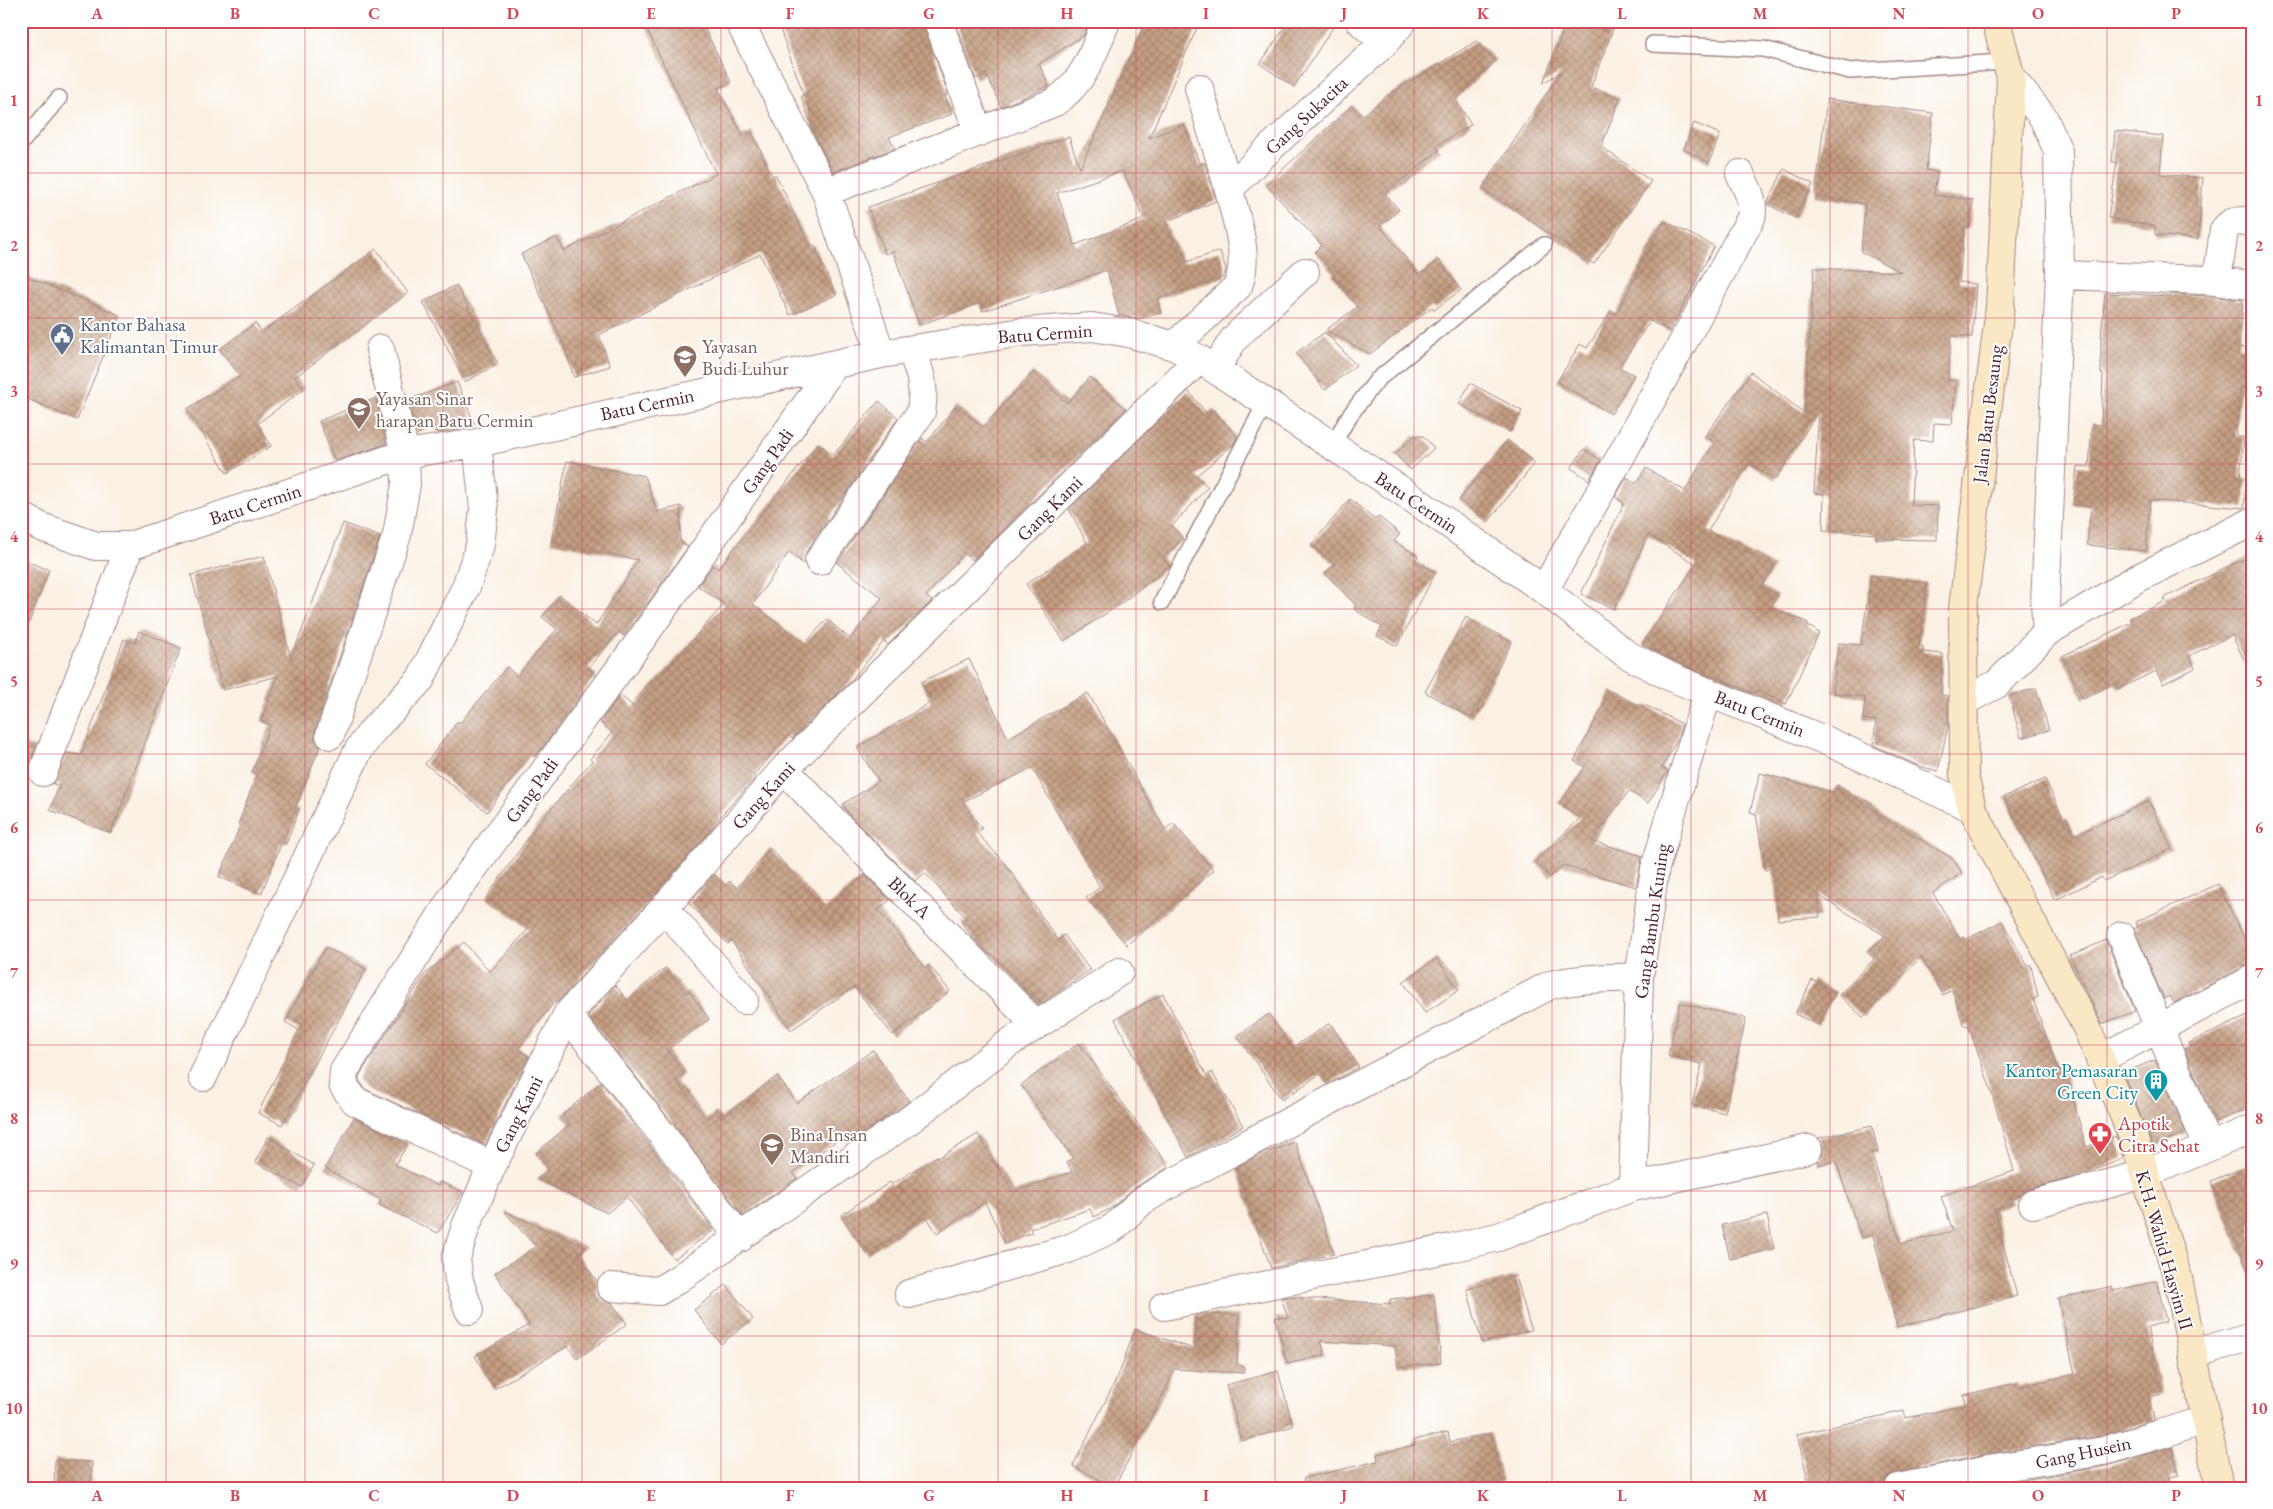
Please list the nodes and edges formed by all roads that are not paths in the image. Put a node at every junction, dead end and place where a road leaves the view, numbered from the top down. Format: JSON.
{"nodes":[{"id":1,"x":739,"y":21,"type":"edge"},
{"id":2,"x":938,"y":21,"type":"edge"},
{"id":3,"x":1106,"y":21,"type":"edge"},
{"id":4,"x":1360,"y":21,"type":"edge"},
{"id":5,"x":1403,"y":21,"type":"edge"},
{"id":6,"x":1996,"y":21,"type":"edge"},
{"id":7,"x":1384,"y":43,"type":"junction"},
{"id":8,"x":1654,"y":44,"type":"dead end"},
{"id":9,"x":2009,"y":70,"type":"junction"},
{"id":10,"x":1200,"y":88,"type":"dead end"},
{"id":11,"x":59,"y":98,"type":"dead end"},
{"id":12,"x":978,"y":131,"type":"junction"},
{"id":13,"x":21,"y":143,"type":"edge"},
{"id":14,"x":1740,"y":174,"type":"dead end"},
{"id":15,"x":1229,"y":190,"type":"junction"},
{"id":16,"x":826,"y":192,"type":"junction"},
{"id":17,"x":2252,"y":220,"type":"edge"},
{"id":18,"x":1544,"y":245,"type":"dead end"},
{"id":19,"x":1305,"y":272,"type":"dead end"},
{"id":20,"x":2060,"y":275,"type":"junction"},
{"id":21,"x":2217,"y":281,"type":"junction"},
{"id":22,"x":2252,"y":285,"type":"edge"},
{"id":23,"x":1174,"y":346,"type":"junction"},
{"id":24,"x":380,"y":349,"type":"dead end"},
{"id":25,"x":911,"y":350,"type":"junction"},
{"id":26,"x":881,"y":354,"type":"junction"},
{"id":27,"x":835,"y":364,"type":"junction"},
{"id":28,"x":1207,"y":364,"type":"junction"},
{"id":29,"x":1266,"y":402,"type":"junction"},
{"id":30,"x":477,"y":443,"type":"junction"},
{"id":31,"x":1332,"y":445,"type":"junction"},
{"id":32,"x":405,"y":454,"type":"junction"},
{"id":33,"x":21,"y":516,"type":"edge"},
{"id":34,"x":2252,"y":522,"type":"edge"},
{"id":35,"x":130,"y":546,"type":"junction"},
{"id":36,"x":818,"y":561,"type":"dead end"},
{"id":37,"x":1544,"y":590,"type":"junction"},
{"id":38,"x":1162,"y":602,"type":"dead end"},
{"id":39,"x":2047,"y":632,"type":"junction"},
{"id":40,"x":1708,"y":692,"type":"junction"},
{"id":41,"x":1964,"y":701,"type":"junction"},
{"id":42,"x":330,"y":735,"type":"dead end"},
{"id":43,"x":784,"y":769,"type":"junction"},
{"id":44,"x":42,"y":772,"type":"dead end"},
{"id":45,"x":1972,"y":808,"type":"junction"},
{"id":46,"x":664,"y":908,"type":"junction"},
{"id":47,"x":2120,"y":936,"type":"dead end"},
{"id":48,"x":1119,"y":972,"type":"dead end"},
{"id":49,"x":1639,"y":978,"type":"junction"},
{"id":50,"x":2252,"y":980,"type":"edge"},
{"id":51,"x":744,"y":1000,"type":"dead end"},
{"id":52,"x":567,"y":1015,"type":"junction"},
{"id":53,"x":1036,"y":1025,"type":"junction"},
{"id":54,"x":2158,"y":1027,"type":"junction"},
{"id":55,"x":2100,"y":1059,"type":"junction"},
{"id":56,"x":202,"y":1077,"type":"dead end"},
{"id":57,"x":2252,"y":1129,"type":"edge"},
{"id":58,"x":2208,"y":1148,"type":"junction"},
{"id":59,"x":1808,"y":1149,"type":"dead end"},
{"id":60,"x":492,"y":1166,"type":"junction"},
{"id":61,"x":2145,"y":1174,"type":"junction"},
{"id":62,"x":1633,"y":1187,"type":"junction"},
{"id":63,"x":2033,"y":1204,"type":"dead end"},
{"id":64,"x":740,"y":1238,"type":"junction"},
{"id":65,"x":611,"y":1287,"type":"dead end"},
{"id":66,"x":909,"y":1294,"type":"dead end"},
{"id":67,"x":1164,"y":1306,"type":"dead end"},
{"id":68,"x":469,"y":1310,"type":"dead end"},
{"id":69,"x":2252,"y":1336,"type":"edge"},
{"id":70,"x":2194,"y":1354,"type":"junction"},
{"id":71,"x":2206,"y":1420,"type":"junction"},
{"id":72,"x":1899,"y":1488,"type":"edge"},
{"id":73,"x":2218,"y":1488,"type":"edge"}],
"edges":[{"from":1,"to":16,"type":"street"},
{"from":2,"to":12,"type":"street"},
{"from":3,"to":12,"type":"street"},
{"from":4,"to":7,"type":"street"},
{"from":5,"to":7,"type":"street","name":"Gang Sukacita"},
{"from":6,"to":9,"type":"street","name":"Jalan Batu Besaung"},
{"from":7,"to":15,"type":"street","name":"Gang Sukacita"},
{"from":8,"to":9,"type":"lane"},
{"from":9,"to":20,"type":"street"},
{"from":9,"to":41,"type":"street","name":"Jalan Batu Besaung"},
{"from":10,"to":15,"type":"street"},
{"from":11,"to":13,"type":"lane"},
{"from":12,"to":16,"type":"street"},
{"from":14,"to":37,"type":"street"},
{"from":15,"to":23,"type":"street"},
{"from":16,"to":26,"type":"street"},
{"from":17,"to":21,"type":"street"},
{"from":18,"to":31,"type":"lane"},
{"from":19,"to":28,"type":"street","name":"Gang Kami"},
{"from":20,"to":21,"type":"street"},
{"from":20,"to":39,"type":"street"},
{"from":21,"to":22,"type":"street"},
{"from":23,"to":25,"type":"street","name":"Batu Cermin"},
{"from":23,"to":28,"type":"street","name":"Batu Cermin"},
{"from":24,"to":32,"type":"street"},
{"from":25,"to":26,"type":"street","name":"Batu Cermin"},
{"from":25,"to":36,"type":"street"},
{"from":26,"to":27,"type":"street","name":"Batu Cermin"},
{"from":27,"to":30,"type":"street","name":"Batu Cermin"},
{"from":27,"to":60,"type":"street","name":"Gang Padi"},
{"from":28,"to":29,"type":"street","name":"Batu Cermin"},
{"from":28,"to":43,"type":"street","name":"Gang Kami"},
{"from":29,"to":31,"type":"street","name":"Batu Cermin"},
{"from":29,"to":38,"type":"lane"},
{"from":30,"to":32,"type":"street","name":"Batu Cermin"},
{"from":30,"to":56,"type":"street"},
{"from":31,"to":37,"type":"street","name":"Batu Cermin"},
{"from":32,"to":35,"type":"street","name":"Batu Cermin"},
{"from":32,"to":42,"type":"street"},
{"from":33,"to":35,"type":"street","name":"Batu Cermin"},
{"from":34,"to":39,"type":"street"},
{"from":35,"to":44,"type":"street"},
{"from":37,"to":40,"type":"street","name":"Batu Cermin"},
{"from":39,"to":41,"type":"street"},
{"from":40,"to":45,"type":"street","name":"Batu Cermin"},
{"from":40,"to":49,"type":"street","name":"Gang Bambu Kuning"},
{"from":41,"to":45,"type":"street","name":"Jalan Batu Besaung"},
{"from":43,"to":46,"type":"street","name":"Gang Kami"},
{"from":43,"to":53,"type":"street","name":"Blok A"},
{"from":45,"to":55,"type":"street","name":"K.H. Wahid Hasyim II"},
{"from":46,"to":51,"type":"street"},
{"from":46,"to":52,"type":"street","name":"Gang Kami"},
{"from":47,"to":54,"type":"street"},
{"from":48,"to":53,"type":"street"},
{"from":49,"to":62,"type":"street","name":"Gang Bambu Kuning"},
{"from":49,"to":66,"type":"street"},
{"from":50,"to":54,"type":"street"},
{"from":52,"to":60,"type":"street","name":"Gang Kami"},
{"from":52,"to":64,"type":"street"},
{"from":53,"to":64,"type":"street"},
{"from":54,"to":55,"type":"street"},
{"from":54,"to":58,"type":"street"},
{"from":55,"to":61,"type":"street","name":"K.H. Wahid Hasyim II"},
{"from":57,"to":58,"type":"street"},
{"from":58,"to":61,"type":"street"},
{"from":59,"to":62,"type":"street"},
{"from":60,"to":68,"type":"street","name":"Gang Kami"},
{"from":61,"to":63,"type":"street"},
{"from":61,"to":70,"type":"street","name":"K.H. Wahid Hasyim II"},
{"from":62,"to":67,"type":"street"},
{"from":64,"to":65,"type":"street"},
{"from":69,"to":70,"type":"street"},
{"from":70,"to":71,"type":"street","name":"K.H. Wahid Hasyim II"},
{"from":71,"to":72,"type":"street","name":"Gang Husein"},
{"from":71,"to":73,"type":"street","name":"K.H. Wahid Hasyim II"}]}
